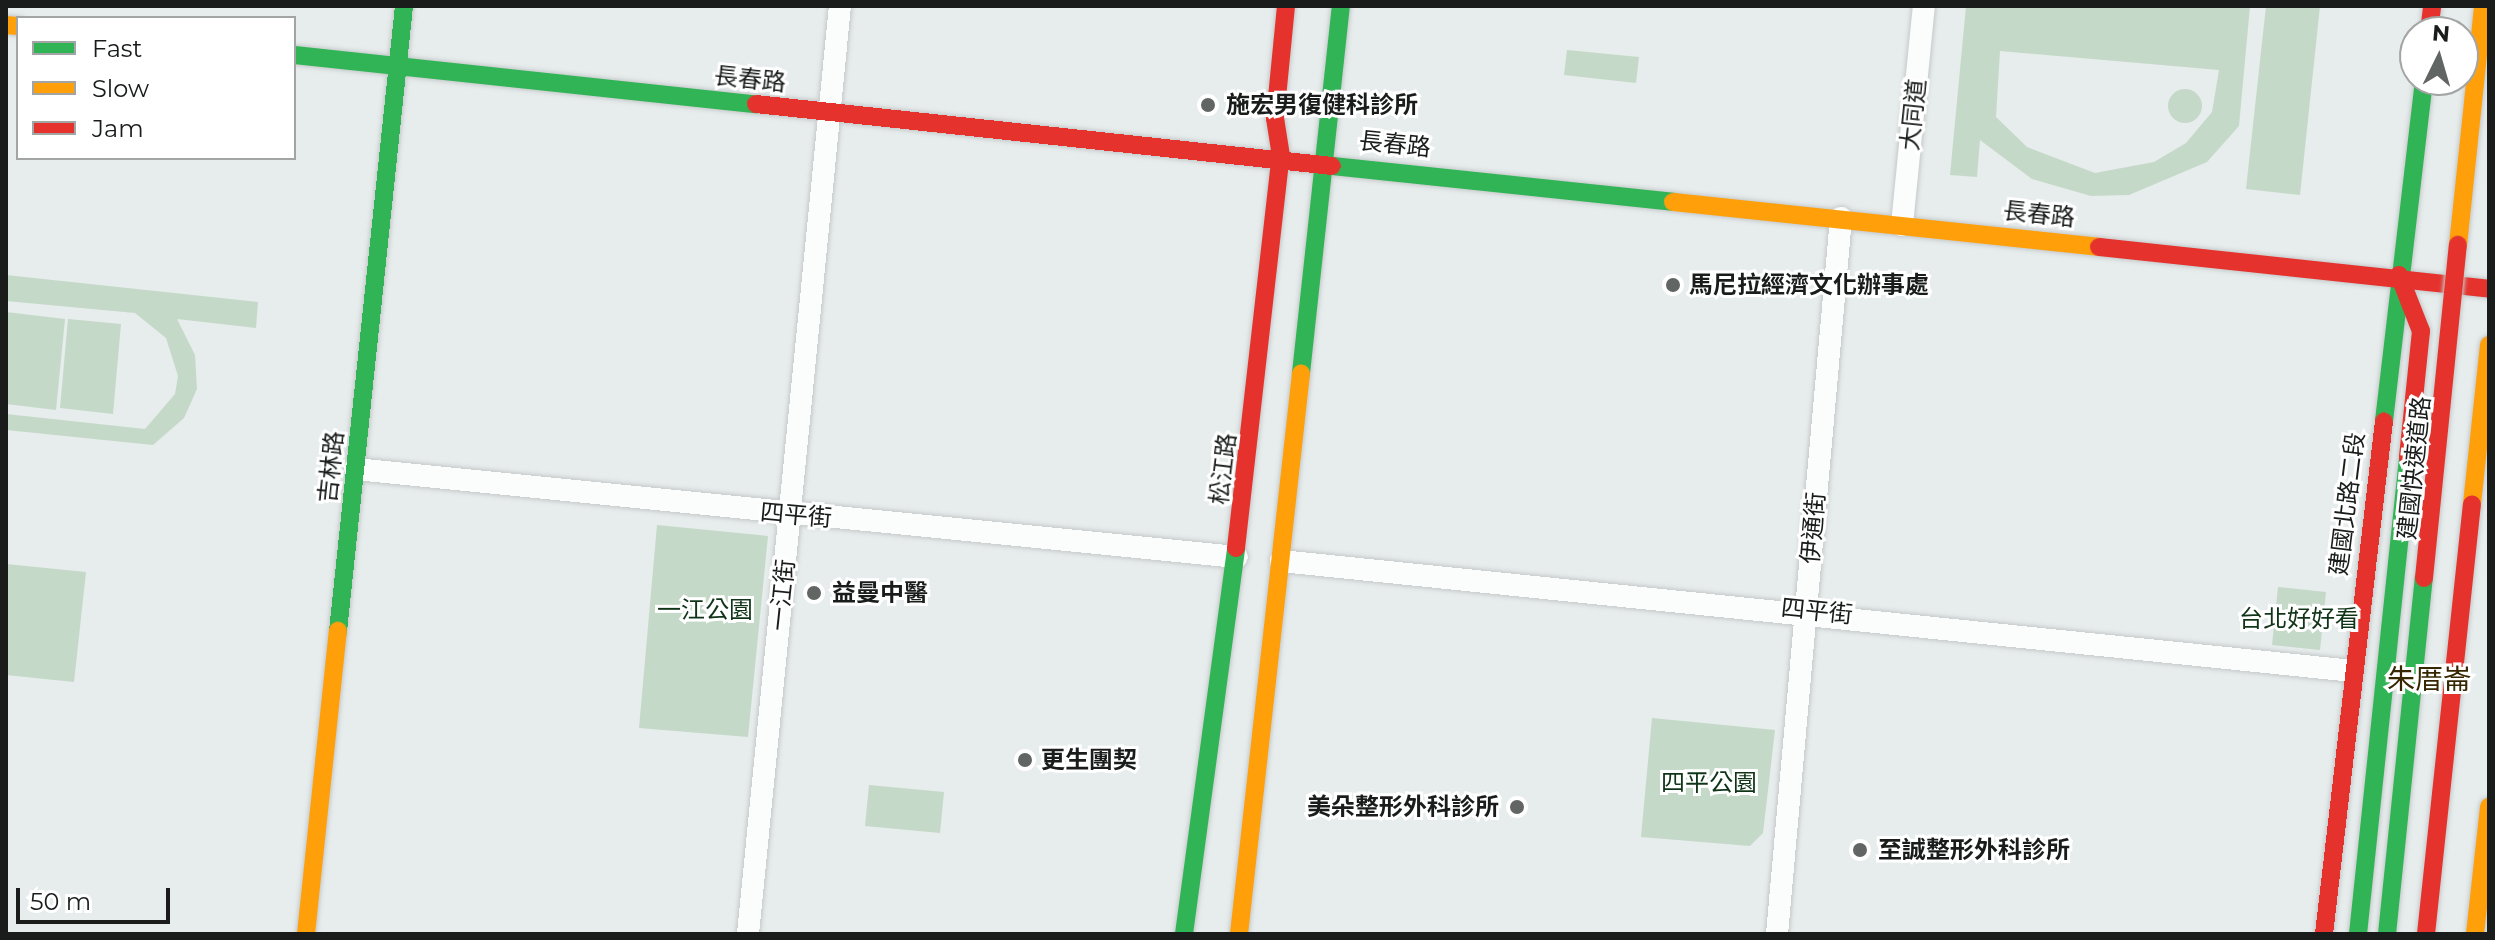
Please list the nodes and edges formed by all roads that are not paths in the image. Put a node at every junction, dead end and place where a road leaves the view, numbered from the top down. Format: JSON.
{"nodes":[{"id":1,"x":404,"y":6,"type":"edge"},
{"id":2,"x":840,"y":6,"type":"edge"},
{"id":3,"x":1286,"y":6,"type":"edge"},
{"id":4,"x":1341,"y":6,"type":"edge"},
{"id":5,"x":1924,"y":6,"type":"edge"},
{"id":6,"x":2483,"y":6,"type":"edge"},
{"id":7,"x":296,"y":55,"type":"edge"},
{"id":8,"x":398,"y":66,"type":"junction"},
{"id":9,"x":2422,"y":96,"type":"edge"},
{"id":10,"x":831,"y":112,"type":"junction"},
{"id":11,"x":1281,"y":156,"type":"junction"},
{"id":12,"x":1323,"y":160,"type":"junction"},
{"id":13,"x":1841,"y":218,"type":"junction"},
{"id":14,"x":1902,"y":225,"type":"junction"},
{"id":15,"x":2399,"y":275,"type":"junction"},
{"id":16,"x":2489,"y":289,"type":"edge"},
{"id":17,"x":2489,"y":345,"type":"edge"},
{"id":18,"x":355,"y":469,"type":"junction"},
{"id":19,"x":2489,"y":513,"type":"edge"},
{"id":20,"x":790,"y":514,"type":"junction"},
{"id":21,"x":1237,"y":557,"type":"junction"},
{"id":22,"x":1281,"y":561,"type":"junction"},
{"id":23,"x":1806,"y":610,"type":"junction"},
{"id":24,"x":2352,"y":671,"type":"junction"},
{"id":25,"x":2489,"y":807,"type":"edge"},
{"id":26,"x":306,"y":934,"type":"edge"},
{"id":27,"x":748,"y":934,"type":"edge"},
{"id":28,"x":1184,"y":934,"type":"edge"},
{"id":29,"x":1239,"y":934,"type":"edge"},
{"id":30,"x":1777,"y":934,"type":"edge"},
{"id":31,"x":2324,"y":934,"type":"edge"},
{"id":32,"x":2358,"y":934,"type":"edge"},
{"id":33,"x":2387,"y":934,"type":"edge"},
{"id":34,"x":2426,"y":934,"type":"edge"},
{"id":35,"x":2448,"y":934,"type":"edge"},
{"id":36,"x":2475,"y":934,"type":"edge"}],
"edges":[{"from":1,"to":8,"type":"main road","name":"吉林路"},
{"from":2,"to":10,"type":"street","name":"一江街"},
{"from":3,"to":11,"type":"main road","name":"松江路"},
{"from":4,"to":12,"type":"main road"},
{"from":5,"to":14,"type":"street","name":"大同道"},
{"from":6,"to":33,"type":"main road","name":"建國快速道路","bridge":true},
{"from":7,"to":8,"type":"main road","name":"長春路"},
{"from":8,"to":10,"type":"main road","name":"長春路"},
{"from":8,"to":18,"type":"main road","name":"吉林路"},
{"from":9,"to":15,"type":"main road","name":"建國北路二段"},
{"from":10,"to":11,"type":"main road","name":"長春路"},
{"from":10,"to":20,"type":"street","name":"一江街"},
{"from":11,"to":12,"type":"main road","name":"長春路"},
{"from":11,"to":21,"type":"main road","name":"松江路"},
{"from":12,"to":13,"type":"main road","name":"長春路"},
{"from":12,"to":22,"type":"main road"},
{"from":13,"to":14,"type":"main road","name":"長春路"},
{"from":13,"to":23,"type":"street","name":"伊通街"},
{"from":14,"to":15,"type":"main road","name":"長春路"},
{"from":15,"to":16,"type":"main road","name":"長春路"},
{"from":15,"to":24,"type":"main road","name":"建國北路二段"},
{"from":15,"to":32,"type":"main road"},
{"from":17,"to":34,"type":"main road"},
{"from":18,"to":20,"type":"street","name":"四平街"},
{"from":18,"to":26,"type":"main road","name":"吉林路"},
{"from":19,"to":35,"type":"main road"},
{"from":20,"to":21,"type":"street","name":"四平街"},
{"from":20,"to":27,"type":"street","name":"一江街"},
{"from":21,"to":28,"type":"main road","name":"松江路"},
{"from":22,"to":23,"type":"street","name":"四平街"},
{"from":22,"to":29,"type":"main road"},
{"from":23,"to":24,"type":"street","name":"四平街"},
{"from":23,"to":30,"type":"street","name":"伊通街"},
{"from":24,"to":31,"type":"main road","name":"建國北路二段"},
{"from":25,"to":36,"type":"main road"}]}
